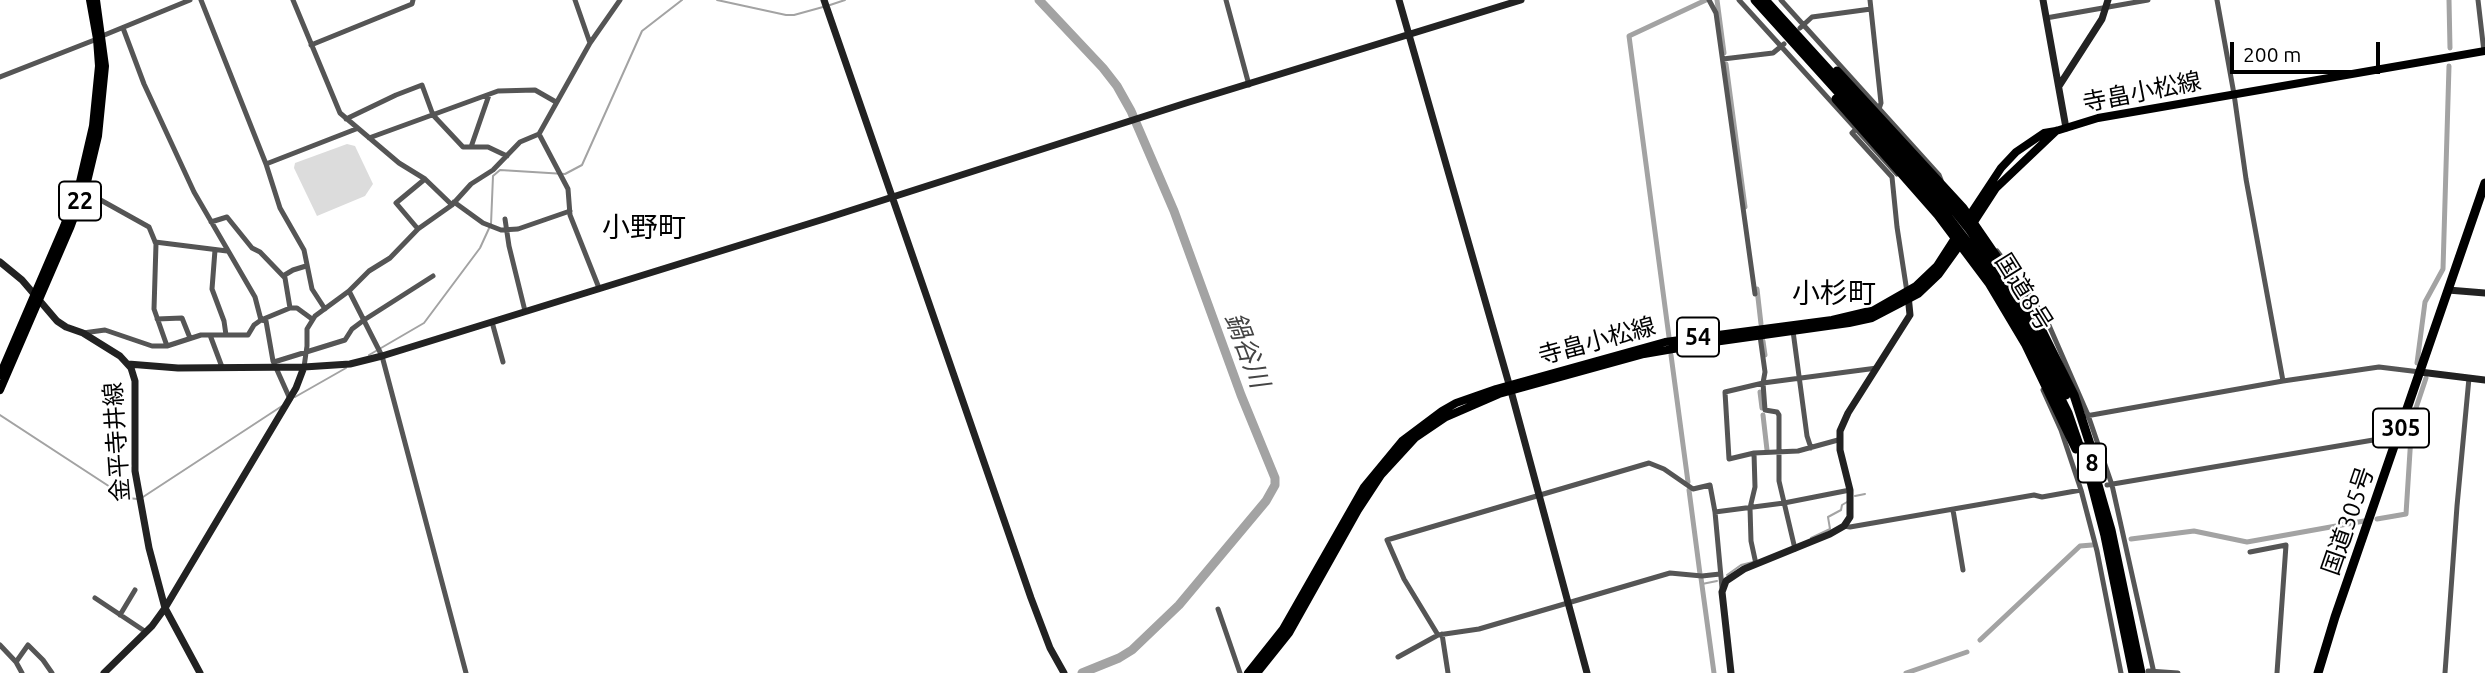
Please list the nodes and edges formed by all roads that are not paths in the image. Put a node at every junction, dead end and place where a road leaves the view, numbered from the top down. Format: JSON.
{"nodes":[{"id":1,"x":90,"y":0,"type":"edge"},
{"id":2,"x":96,"y":0,"type":"edge"},
{"id":3,"x":190,"y":0,"type":"edge"},
{"id":4,"x":201,"y":0,"type":"edge"},
{"id":5,"x":293,"y":0,"type":"edge"},
{"id":6,"x":413,"y":0,"type":"edge"},
{"id":7,"x":575,"y":0,"type":"edge"},
{"id":8,"x":620,"y":0,"type":"edge"},
{"id":9,"x":824,"y":0,"type":"edge"},
{"id":10,"x":1226,"y":0,"type":"edge"},
{"id":11,"x":1399,"y":0,"type":"edge"},
{"id":12,"x":1521,"y":0,"type":"edge"},
{"id":13,"x":1709,"y":0,"type":"edge"},
{"id":14,"x":1739,"y":0,"type":"edge"},
{"id":15,"x":1755,"y":0,"type":"edge"},
{"id":16,"x":1766,"y":0,"type":"edge"},
{"id":17,"x":1781,"y":0,"type":"edge"},
{"id":18,"x":1870,"y":0,"type":"edge"},
{"id":19,"x":2043,"y":0,"type":"edge"},
{"id":20,"x":2148,"y":0,"type":"edge"},
{"id":21,"x":2217,"y":0,"type":"edge"},
{"id":22,"x":2478,"y":0,"type":"edge"},
{"id":23,"x":2108,"y":4,"type":"edge"},
{"id":24,"x":1871,"y":9,"type":"junction"},
{"id":25,"x":1769,"y":15,"type":"junction"},
{"id":26,"x":2046,"y":18,"type":"junction"},
{"id":27,"x":1802,"y":26,"type":"junction"},
{"id":28,"x":123,"y":28,"type":"junction"},
{"id":29,"x":1409,"y":36,"type":"junction"},
{"id":30,"x":100,"y":38,"type":"junction"},
{"id":31,"x":590,"y":43,"type":"junction"},
{"id":32,"x":311,"y":45,"type":"junction"},
{"id":33,"x":1782,"y":45,"type":"junction"},
{"id":34,"x":2484,"y":51,"type":"edge"},
{"id":35,"x":1723,"y":59,"type":"junction"},
{"id":36,"x":0,"y":77,"type":"edge"},
{"id":37,"x":1249,"y":85,"type":"junction"},
{"id":38,"x":2059,"y":86,"type":"junction"},
{"id":39,"x":2234,"y":94,"type":"junction"},
{"id":40,"x":489,"y":95,"type":"junction"},
{"id":41,"x":556,"y":102,"type":"junction"},
{"id":42,"x":1879,"y":109,"type":"junction"},
{"id":43,"x":433,"y":115,"type":"junction"},
{"id":44,"x":346,"y":119,"type":"junction"},
{"id":45,"x":2066,"y":128,"type":"junction"},
{"id":46,"x":356,"y":129,"type":"junction"},
{"id":47,"x":1856,"y":130,"type":"junction"},
{"id":48,"x":539,"y":134,"type":"junction"},
{"id":49,"x":369,"y":138,"type":"junction"},
{"id":50,"x":471,"y":147,"type":"junction"},
{"id":51,"x":507,"y":156,"type":"junction"},
{"id":52,"x":266,"y":164,"type":"junction"},
{"id":53,"x":425,"y":179,"type":"junction"},
{"id":54,"x":2485,"y":183,"type":"edge"},
{"id":55,"x":1937,"y":189,"type":"junction"},
{"id":56,"x":892,"y":196,"type":"junction"},
{"id":57,"x":79,"y":204,"type":"junction"},
{"id":58,"x":453,"y":204,"type":"junction"},
{"id":59,"x":570,"y":211,"type":"junction"},
{"id":60,"x":1938,"y":215,"type":"junction"},
{"id":61,"x":1972,"y":218,"type":"junction"},
{"id":62,"x":505,"y":219,"type":"dead end"},
{"id":63,"x":211,"y":222,"type":"junction"},
{"id":64,"x":418,"y":229,"type":"junction"},
{"id":65,"x":506,"y":230,"type":"junction"},
{"id":66,"x":1958,"y":241,"type":"junction"},
{"id":67,"x":155,"y":242,"type":"junction"},
{"id":68,"x":1990,"y":244,"type":"junction"},
{"id":69,"x":215,"y":250,"type":"junction"},
{"id":70,"x":227,"y":251,"type":"junction"},
{"id":71,"x":0,"y":262,"type":"edge"},
{"id":72,"x":306,"y":267,"type":"junction"},
{"id":73,"x":433,"y":275,"type":"dead end"},
{"id":74,"x":283,"y":276,"type":"junction"},
{"id":75,"x":1993,"y":276,"type":"junction"},
{"id":76,"x":599,"y":288,"type":"junction"},
{"id":77,"x":2448,"y":290,"type":"junction"},
{"id":78,"x":349,"y":291,"type":"junction"},
{"id":79,"x":2485,"y":293,"type":"edge"},
{"id":80,"x":1755,"y":294,"type":"dead end"},
{"id":81,"x":1908,"y":296,"type":"junction"},
{"id":82,"x":36,"y":297,"type":"junction"},
{"id":83,"x":290,"y":309,"type":"junction"},
{"id":84,"x":325,"y":309,"type":"junction"},
{"id":85,"x":525,"y":311,"type":"junction"},
{"id":86,"x":157,"y":318,"type":"junction"},
{"id":87,"x":312,"y":319,"type":"junction"},
{"id":88,"x":261,"y":320,"type":"junction"},
{"id":89,"x":365,"y":320,"type":"junction"},
{"id":90,"x":492,"y":321,"type":"junction"},
{"id":91,"x":1793,"y":331,"type":"junction"},
{"id":92,"x":83,"y":333,"type":"junction"},
{"id":93,"x":210,"y":335,"type":"junction"},
{"id":94,"x":226,"y":335,"type":"junction"},
{"id":95,"x":1760,"y":336,"type":"junction"},
{"id":96,"x":190,"y":338,"type":"junction"},
{"id":97,"x":167,"y":346,"type":"junction"},
{"id":98,"x":306,"y":352,"type":"junction"},
{"id":99,"x":380,"y":352,"type":"junction"},
{"id":100,"x":503,"y":362,"type":"dead end"},
{"id":101,"x":128,"y":364,"type":"junction"},
{"id":102,"x":275,"y":365,"type":"junction"},
{"id":103,"x":304,"y":367,"type":"junction"},
{"id":104,"x":222,"y":368,"type":"junction"},
{"id":105,"x":1878,"y":368,"type":"junction"},
{"id":106,"x":2420,"y":373,"type":"junction"},
{"id":107,"x":0,"y":375,"type":"edge"},
{"id":108,"x":1800,"y":377,"type":"junction"},
{"id":109,"x":2469,"y":378,"type":"junction"},
{"id":110,"x":2485,"y":380,"type":"edge"},
{"id":111,"x":2283,"y":381,"type":"junction"},
{"id":112,"x":1763,"y":383,"type":"junction"},
{"id":113,"x":1510,"y":388,"type":"junction"},
{"id":114,"x":0,"y":390,"type":"edge"},
{"id":115,"x":290,"y":399,"type":"junction"},
{"id":116,"x":2086,"y":416,"type":"junction"},
{"id":117,"x":2398,"y":435,"type":"junction"},
{"id":118,"x":1838,"y":440,"type":"junction"},
{"id":119,"x":1811,"y":447,"type":"junction"},
{"id":120,"x":1754,"y":453,"type":"junction"},
{"id":121,"x":1780,"y":453,"type":"junction"},
{"id":122,"x":2096,"y":487,"type":"junction"},
{"id":123,"x":1850,"y":490,"type":"junction"},
{"id":124,"x":1538,"y":497,"type":"junction"},
{"id":125,"x":1784,"y":503,"type":"junction"},
{"id":126,"x":1750,"y":508,"type":"junction"},
{"id":127,"x":1953,"y":510,"type":"junction"},
{"id":128,"x":1715,"y":512,"type":"junction"},
{"id":129,"x":1844,"y":526,"type":"junction"},
{"id":130,"x":1795,"y":549,"type":"junction"},
{"id":131,"x":2250,"y":552,"type":"dead end"},
{"id":132,"x":1756,"y":564,"type":"junction"},
{"id":133,"x":1964,"y":570,"type":"dead end"},
{"id":134,"x":1720,"y":574,"type":"junction"},
{"id":135,"x":135,"y":590,"type":"dead end"},
{"id":136,"x":1722,"y":592,"type":"junction"},
{"id":137,"x":95,"y":598,"type":"dead end"},
{"id":138,"x":1567,"y":605,"type":"junction"},
{"id":139,"x":165,"y":608,"type":"junction"},
{"id":140,"x":1218,"y":609,"type":"dead end"},
{"id":141,"x":120,"y":615,"type":"junction"},
{"id":142,"x":146,"y":632,"type":"junction"},
{"id":143,"x":1440,"y":634,"type":"junction"},
{"id":144,"x":0,"y":645,"type":"edge"},
{"id":145,"x":1398,"y":657,"type":"dead end"},
{"id":146,"x":16,"y":663,"type":"junction"},
{"id":147,"x":2111,"y":668,"type":"dead end"},
{"id":148,"x":2122,"y":669,"type":"edge"},
{"id":149,"x":2149,"y":672,"type":"edge"},
{"id":150,"x":22,"y":673,"type":"edge"},
{"id":151,"x":52,"y":673,"type":"edge"},
{"id":152,"x":104,"y":673,"type":"edge"},
{"id":153,"x":200,"y":673,"type":"edge"},
{"id":154,"x":466,"y":673,"type":"edge"},
{"id":155,"x":1064,"y":673,"type":"edge"},
{"id":156,"x":1240,"y":673,"type":"edge"},
{"id":157,"x":1248,"y":673,"type":"edge"},
{"id":158,"x":1257,"y":673,"type":"edge"},
{"id":159,"x":1448,"y":673,"type":"edge"},
{"id":160,"x":1587,"y":673,"type":"edge"},
{"id":161,"x":1731,"y":673,"type":"edge"},
{"id":162,"x":2133,"y":673,"type":"edge"},
{"id":163,"x":2178,"y":673,"type":"edge"},
{"id":164,"x":2277,"y":673,"type":"edge"},
{"id":165,"x":2318,"y":673,"type":"edge"},
{"id":166,"x":2445,"y":673,"type":"edge"}],
"edges":[{"from":1,"to":30,"type":"main road","number":"22"},
{"from":2,"to":30,"type":"main road","number":"22"},
{"from":3,"to":28,"type":"street"},
{"from":4,"to":52,"type":"street"},
{"from":5,"to":32,"type":"street"},
{"from":6,"to":32,"type":"street"},
{"from":7,"to":31,"type":"street"},
{"from":8,"to":31,"type":"street"},
{"from":9,"to":56,"type":"street"},
{"from":10,"to":37,"type":"street"},
{"from":11,"to":29,"type":"street"},
{"from":12,"to":29,"type":"street"},
{"from":13,"to":35,"type":"street"},
{"from":14,"to":33,"type":"street"},
{"from":15,"to":25,"type":"highway","name":"国道8号","number":"8"},
{"from":16,"to":55,"type":"highway","number":"8"},
{"from":17,"to":27,"type":"street"},
{"from":18,"to":24,"type":"street"},
{"from":19,"to":26,"type":"street"},
{"from":20,"to":23,"type":"street"},
{"from":21,"to":39,"type":"street"},
{"from":22,"to":34,"type":"street"},
{"from":23,"to":26,"type":"street"},
{"from":23,"to":38,"type":"street"},
{"from":24,"to":27,"type":"street"},
{"from":24,"to":42,"type":"street"},
{"from":25,"to":55,"type":"highway","name":"国道8号","number":"8"},
{"from":25,"to":60,"type":"highway"},
{"from":26,"to":38,"type":"street"},
{"from":27,"to":42,"type":"street"},
{"from":28,"to":30,"type":"street"},
{"from":28,"to":63,"type":"street"},
{"from":29,"to":37,"type":"street"},
{"from":29,"to":113,"type":"street"},
{"from":30,"to":36,"type":"street"},
{"from":30,"to":57,"type":"main road","number":"22"},
{"from":30,"to":82,"type":"main road","number":"22"},
{"from":31,"to":41,"type":"street"},
{"from":32,"to":44,"type":"street"},
{"from":33,"to":35,"type":"street"},
{"from":33,"to":47,"type":"street"},
{"from":34,"to":39,"type":"main road","name":"寺畠小松線","number":"54"},
{"from":35,"to":80,"type":"street"},
{"from":37,"to":56,"type":"street"},
{"from":38,"to":45,"type":"street"},
{"from":39,"to":45,"type":"main road","name":"寺畠小松線","number":"54"},
{"from":39,"to":111,"type":"street"},
{"from":40,"to":41,"type":"street"},
{"from":40,"to":43,"type":"street"},
{"from":40,"to":50,"type":"street"},
{"from":41,"to":48,"type":"street"},
{"from":42,"to":55,"type":"street"},
{"from":43,"to":44,"type":"street"},
{"from":43,"to":49,"type":"street"},
{"from":43,"to":50,"type":"street"},
{"from":44,"to":46,"type":"street"},
{"from":45,"to":61,"type":"main road","name":"寺畠小松線","number":"54"},
{"from":46,"to":49,"type":"street"},
{"from":46,"to":52,"type":"street"},
{"from":47,"to":60,"type":"street"},
{"from":47,"to":81,"type":"street"},
{"from":48,"to":51,"type":"street"},
{"from":48,"to":59,"type":"street"},
{"from":49,"to":53,"type":"street"},
{"from":50,"to":51,"type":"street"},
{"from":51,"to":58,"type":"street"},
{"from":52,"to":72,"type":"street"},
{"from":53,"to":58,"type":"street"},
{"from":53,"to":64,"type":"street"},
{"from":54,"to":77,"type":"highway","name":"国道305号","number":"305"},
{"from":55,"to":61,"type":"highway","number":"8"},
{"from":55,"to":75,"type":"highway","name":"国道8号","number":"8"},
{"from":56,"to":76,"type":"street"},
{"from":56,"to":155,"type":"street"},
{"from":57,"to":67,"type":"street"},
{"from":57,"to":82,"type":"main road","number":"22"},
{"from":58,"to":64,"type":"street"},
{"from":58,"to":65,"type":"street"},
{"from":59,"to":65,"type":"street"},
{"from":59,"to":76,"type":"street"},
{"from":60,"to":66,"type":"highway"},
{"from":61,"to":66,"type":"main road","name":"寺畠小松線","number":"54"},
{"from":61,"to":68,"type":"highway","number":"8"},
{"from":62,"to":65,"type":"street"},
{"from":63,"to":70,"type":"street"},
{"from":63,"to":74,"type":"street"},
{"from":64,"to":78,"type":"street"},
{"from":65,"to":85,"type":"street"},
{"from":66,"to":75,"type":"highway","number":"8"},
{"from":66,"to":81,"type":"main road","name":"寺畠小松線","number":"54"},
{"from":67,"to":69,"type":"street"},
{"from":67,"to":86,"type":"street"},
{"from":68,"to":116,"type":"street"},
{"from":68,"to":122,"type":"highway","number":"8"},
{"from":69,"to":70,"type":"street"},
{"from":69,"to":94,"type":"street"},
{"from":70,"to":88,"type":"street"},
{"from":71,"to":82,"type":"street","name":"金平寺井線"},
{"from":72,"to":74,"type":"street"},
{"from":72,"to":84,"type":"street"},
{"from":73,"to":89,"type":"street"},
{"from":74,"to":83,"type":"street"},
{"from":75,"to":122,"type":"highway","number":"8"},
{"from":75,"to":122,"type":"highway","name":"国道8号","number":"8"},
{"from":75,"to":122,"type":"street"},
{"from":76,"to":85,"type":"street"},
{"from":77,"to":79,"type":"street"},
{"from":77,"to":106,"type":"highway","name":"国道305号","number":"305"},
{"from":78,"to":84,"type":"street"},
{"from":78,"to":89,"type":"street"},
{"from":81,"to":91,"type":"main road","name":"寺畠小松線","number":"54"},
{"from":81,"to":105,"type":"street"},
{"from":81,"to":113,"type":"main road","name":"寺畠小松線","number":"54"},
{"from":82,"to":92,"type":"street","name":"金平寺井線"},
{"from":82,"to":107,"type":"main road","number":"22"},
{"from":82,"to":114,"type":"main road","number":"22"},
{"from":83,"to":87,"type":"street"},
{"from":83,"to":88,"type":"street"},
{"from":84,"to":87,"type":"street"},
{"from":85,"to":90,"type":"street"},
{"from":86,"to":96,"type":"street"},
{"from":86,"to":97,"type":"street"},
{"from":87,"to":98,"type":"street"},
{"from":88,"to":94,"type":"street"},
{"from":88,"to":102,"type":"street"},
{"from":89,"to":98,"type":"street"},
{"from":89,"to":99,"type":"street"},
{"from":90,"to":99,"type":"street"},
{"from":90,"to":100,"type":"street"},
{"from":91,"to":95,"type":"main road","name":"寺畠小松線","number":"54"},
{"from":91,"to":108,"type":"street"},
{"from":92,"to":97,"type":"street"},
{"from":92,"to":101,"type":"street","name":"金平寺井線"},
{"from":93,"to":94,"type":"street"},
{"from":93,"to":96,"type":"street"},
{"from":93,"to":104,"type":"street"},
{"from":95,"to":112,"type":"street"},
{"from":95,"to":113,"type":"main road","name":"寺畠小松線","number":"54"},
{"from":96,"to":97,"type":"street"},
{"from":98,"to":102,"type":"street"},
{"from":98,"to":103,"type":"street"},
{"from":99,"to":103,"type":"street"},
{"from":99,"to":154,"type":"street"},
{"from":101,"to":104,"type":"street"},
{"from":101,"to":139,"type":"street","name":"金平寺井線"},
{"from":102,"to":103,"type":"street"},
{"from":102,"to":104,"type":"street"},
{"from":102,"to":115,"type":"street"},
{"from":103,"to":115,"type":"street"},
{"from":105,"to":108,"type":"street"},
{"from":105,"to":118,"type":"street"},
{"from":106,"to":109,"type":"street"},
{"from":106,"to":111,"type":"street"},
{"from":106,"to":117,"type":"highway","name":"国道305号","number":"305"},
{"from":108,"to":112,"type":"street"},
{"from":108,"to":119,"type":"street"},
{"from":109,"to":110,"type":"street"},
{"from":109,"to":166,"type":"street"},
{"from":111,"to":116,"type":"street"},
{"from":112,"to":120,"type":"street"},
{"from":112,"to":121,"type":"street"},
{"from":113,"to":124,"type":"street"},
{"from":113,"to":157,"type":"main road","name":"寺畠小松線","number":"54"},
{"from":113,"to":158,"type":"main road","name":"寺畠小松線","number":"54"},
{"from":115,"to":139,"type":"street"},
{"from":116,"to":122,"type":"street"},
{"from":117,"to":122,"type":"street"},
{"from":117,"to":165,"type":"highway","name":"国道305号","number":"305"},
{"from":118,"to":119,"type":"street"},
{"from":118,"to":123,"type":"street"},
{"from":119,"to":121,"type":"street"},
{"from":120,"to":121,"type":"street"},
{"from":120,"to":126,"type":"street"},
{"from":121,"to":125,"type":"street"},
{"from":122,"to":127,"type":"street"},
{"from":122,"to":148,"type":"street"},
{"from":122,"to":149,"type":"street"},
{"from":122,"to":149,"type":"highway","name":"国道8号","number":"8"},
{"from":122,"to":162,"type":"highway","name":"国道8号","number":"8"},
{"from":123,"to":125,"type":"street"},
{"from":123,"to":129,"type":"street"},
{"from":124,"to":128,"type":"street"},
{"from":124,"to":138,"type":"street"},
{"from":124,"to":143,"type":"street"},
{"from":125,"to":126,"type":"street"},
{"from":125,"to":130,"type":"street"},
{"from":126,"to":128,"type":"street"},
{"from":126,"to":132,"type":"street"},
{"from":127,"to":129,"type":"street"},
{"from":127,"to":133,"type":"street"},
{"from":128,"to":134,"type":"street"},
{"from":129,"to":130,"type":"street"},
{"from":130,"to":132,"type":"street"},
{"from":131,"to":164,"type":"street"},
{"from":132,"to":136,"type":"street"},
{"from":134,"to":136,"type":"street"},
{"from":134,"to":138,"type":"street"},
{"from":135,"to":141,"type":"street"},
{"from":136,"to":161,"type":"street"},
{"from":137,"to":141,"type":"street"},
{"from":138,"to":143,"type":"street"},
{"from":138,"to":160,"type":"street"},
{"from":139,"to":142,"type":"street"},
{"from":139,"to":153,"type":"street","name":"金平寺井線"},
{"from":140,"to":156,"type":"street"},
{"from":141,"to":142,"type":"street"},
{"from":142,"to":152,"type":"street"},
{"from":143,"to":145,"type":"street"},
{"from":143,"to":159,"type":"street"},
{"from":144,"to":146,"type":"street"},
{"from":146,"to":150,"type":"street"},
{"from":146,"to":151,"type":"street"},
{"from":147,"to":148,"type":"street"},
{"from":149,"to":163,"type":"street"}]}
